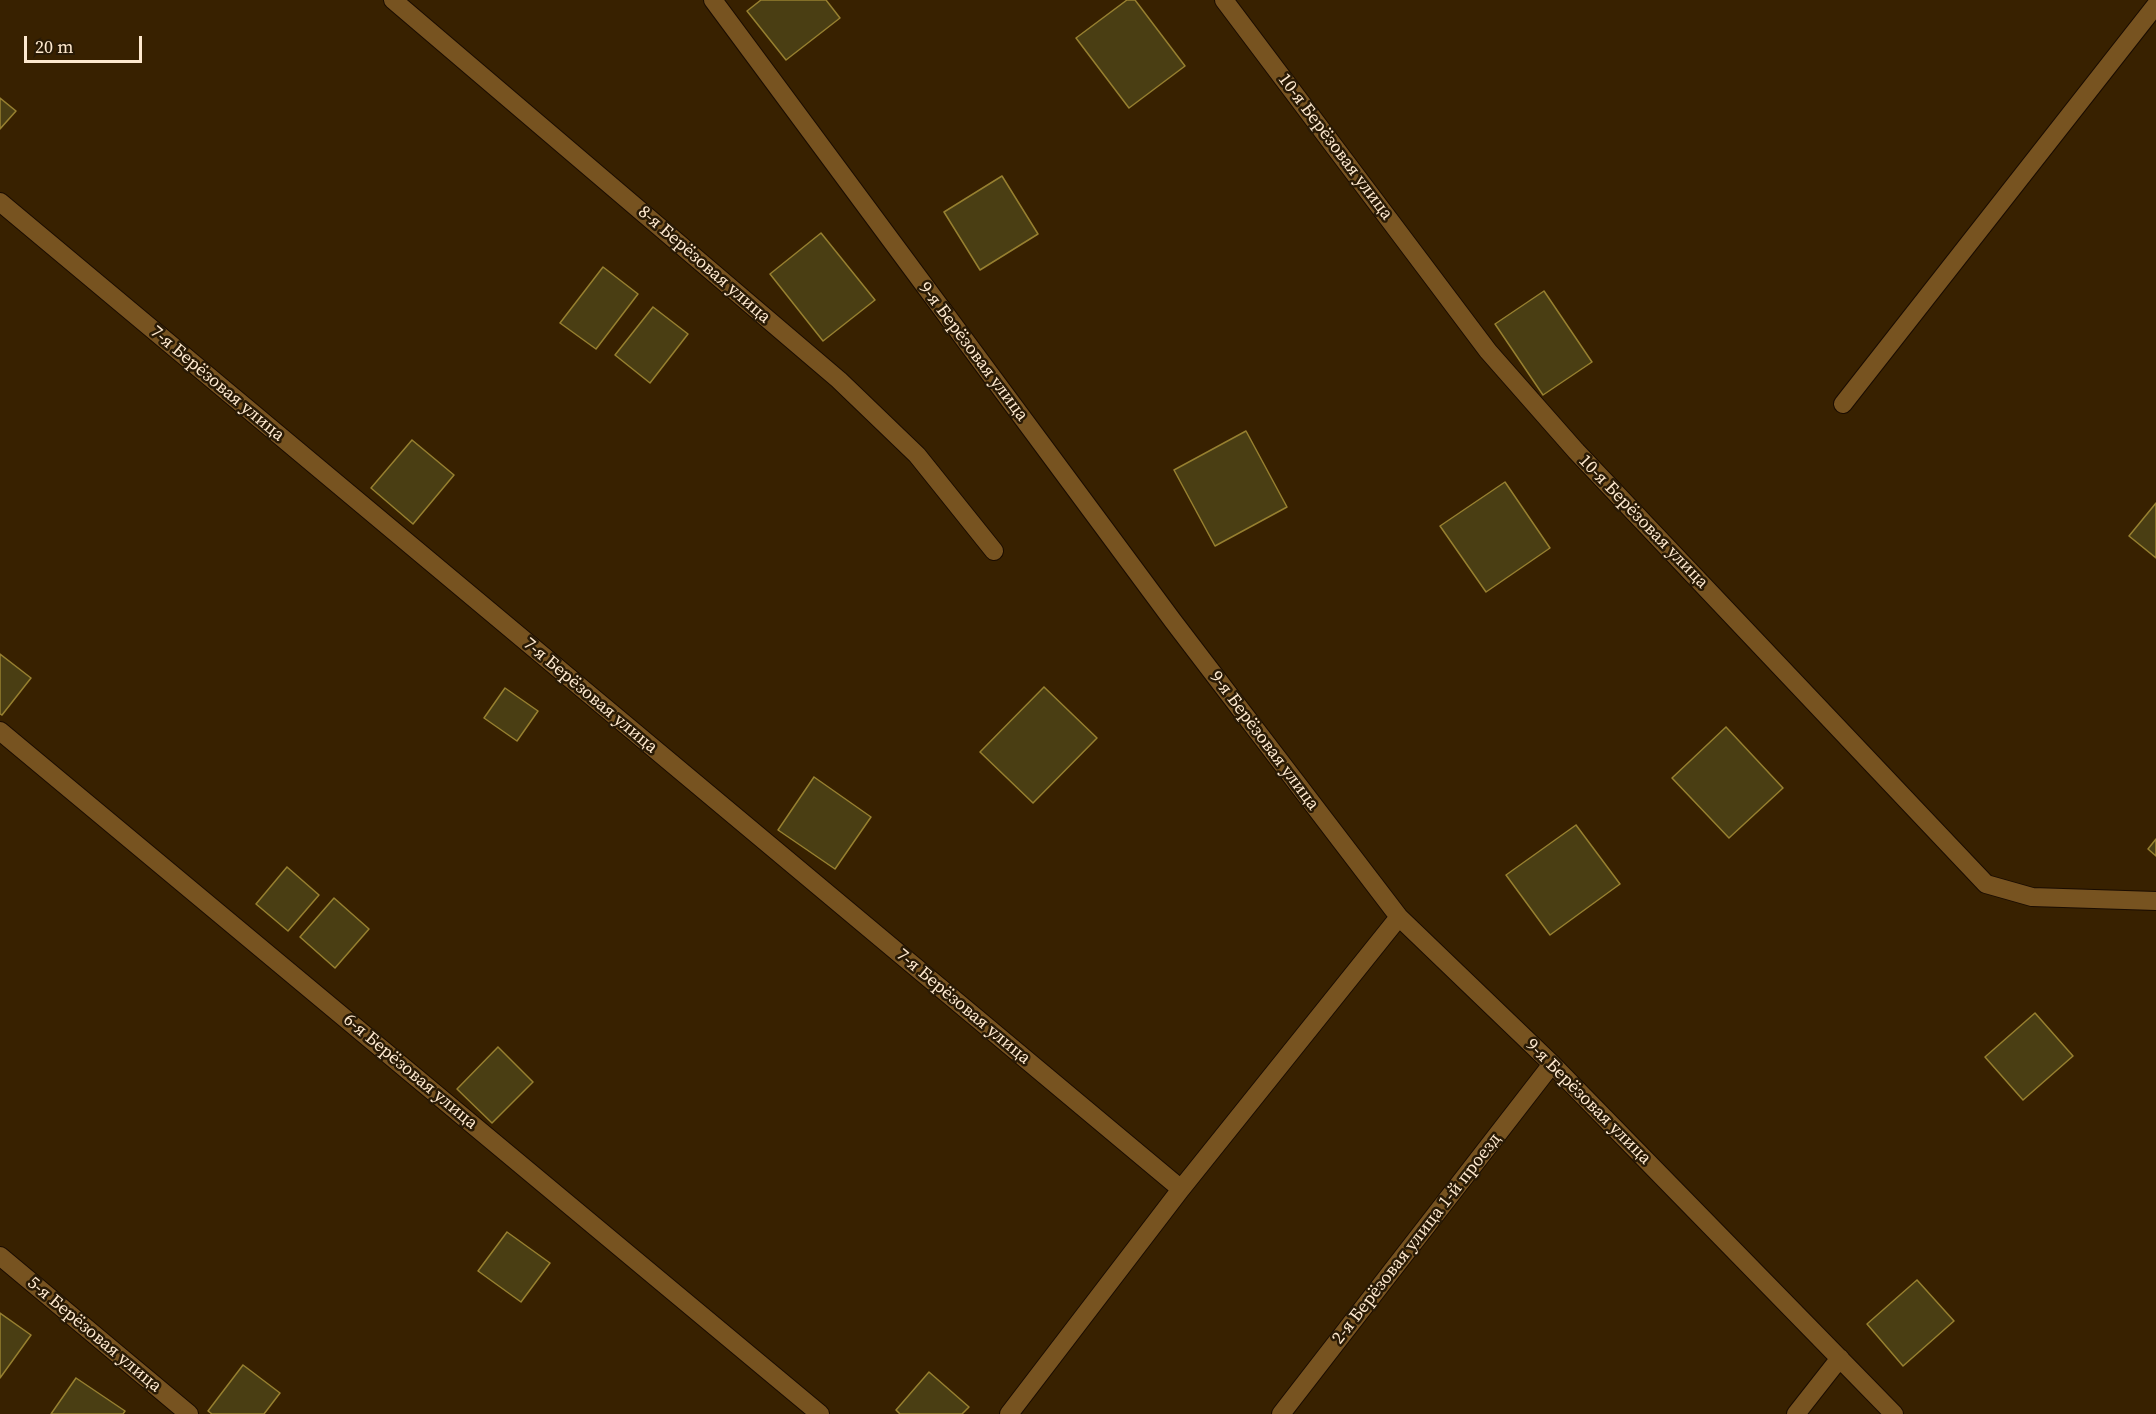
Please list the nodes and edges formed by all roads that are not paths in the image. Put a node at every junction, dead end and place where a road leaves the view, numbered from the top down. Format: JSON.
{"nodes":[{"id":1,"x":393,"y":0,"type":"edge"},
{"id":2,"x":713,"y":0,"type":"edge"},
{"id":3,"x":1224,"y":0,"type":"edge"},
{"id":4,"x":2156,"y":5,"type":"edge"},
{"id":5,"x":0,"y":202,"type":"edge"},
{"id":6,"x":1843,"y":405,"type":"dead end"},
{"id":7,"x":994,"y":551,"type":"dead end"},
{"id":8,"x":0,"y":731,"type":"edge"},
{"id":9,"x":2156,"y":901,"type":"edge"},
{"id":10,"x":1399,"y":917,"type":"junction"},
{"id":11,"x":1552,"y":1064,"type":"junction"},
{"id":12,"x":1181,"y":1189,"type":"junction"},
{"id":13,"x":0,"y":1256,"type":"edge"},
{"id":14,"x":1840,"y":1359,"type":"junction"},
{"id":15,"x":189,"y":1414,"type":"edge"},
{"id":16,"x":820,"y":1414,"type":"edge"},
{"id":17,"x":1009,"y":1414,"type":"edge"},
{"id":18,"x":1281,"y":1414,"type":"edge"},
{"id":19,"x":1796,"y":1414,"type":"edge"},
{"id":20,"x":1894,"y":1414,"type":"edge"}],
"edges":[{"from":1,"to":7,"type":"street","name":"8-я Берёзовая улица"},
{"from":2,"to":10,"type":"street","name":"9-я Берёзовая улица"},
{"from":3,"to":9,"type":"street","name":"10-я Берёзовая улица"},
{"from":4,"to":6,"type":"street"},
{"from":5,"to":12,"type":"street","name":"7-я Берёзовая улица"},
{"from":8,"to":16,"type":"street","name":"6-я Берёзовая улица"},
{"from":10,"to":11,"type":"street","name":"9-я Берёзовая улица"},
{"from":10,"to":12,"type":"street"},
{"from":11,"to":14,"type":"street","name":"9-я Берёзовая улица"},
{"from":11,"to":18,"type":"street","name":"2-я Берёзовая улица 1-й проезд"},
{"from":12,"to":17,"type":"street"},
{"from":13,"to":15,"type":"street","name":"5-я Берёзовая улица"},
{"from":14,"to":19,"type":"street"},
{"from":14,"to":20,"type":"street","name":"9-я Берёзовая улица"}]}
